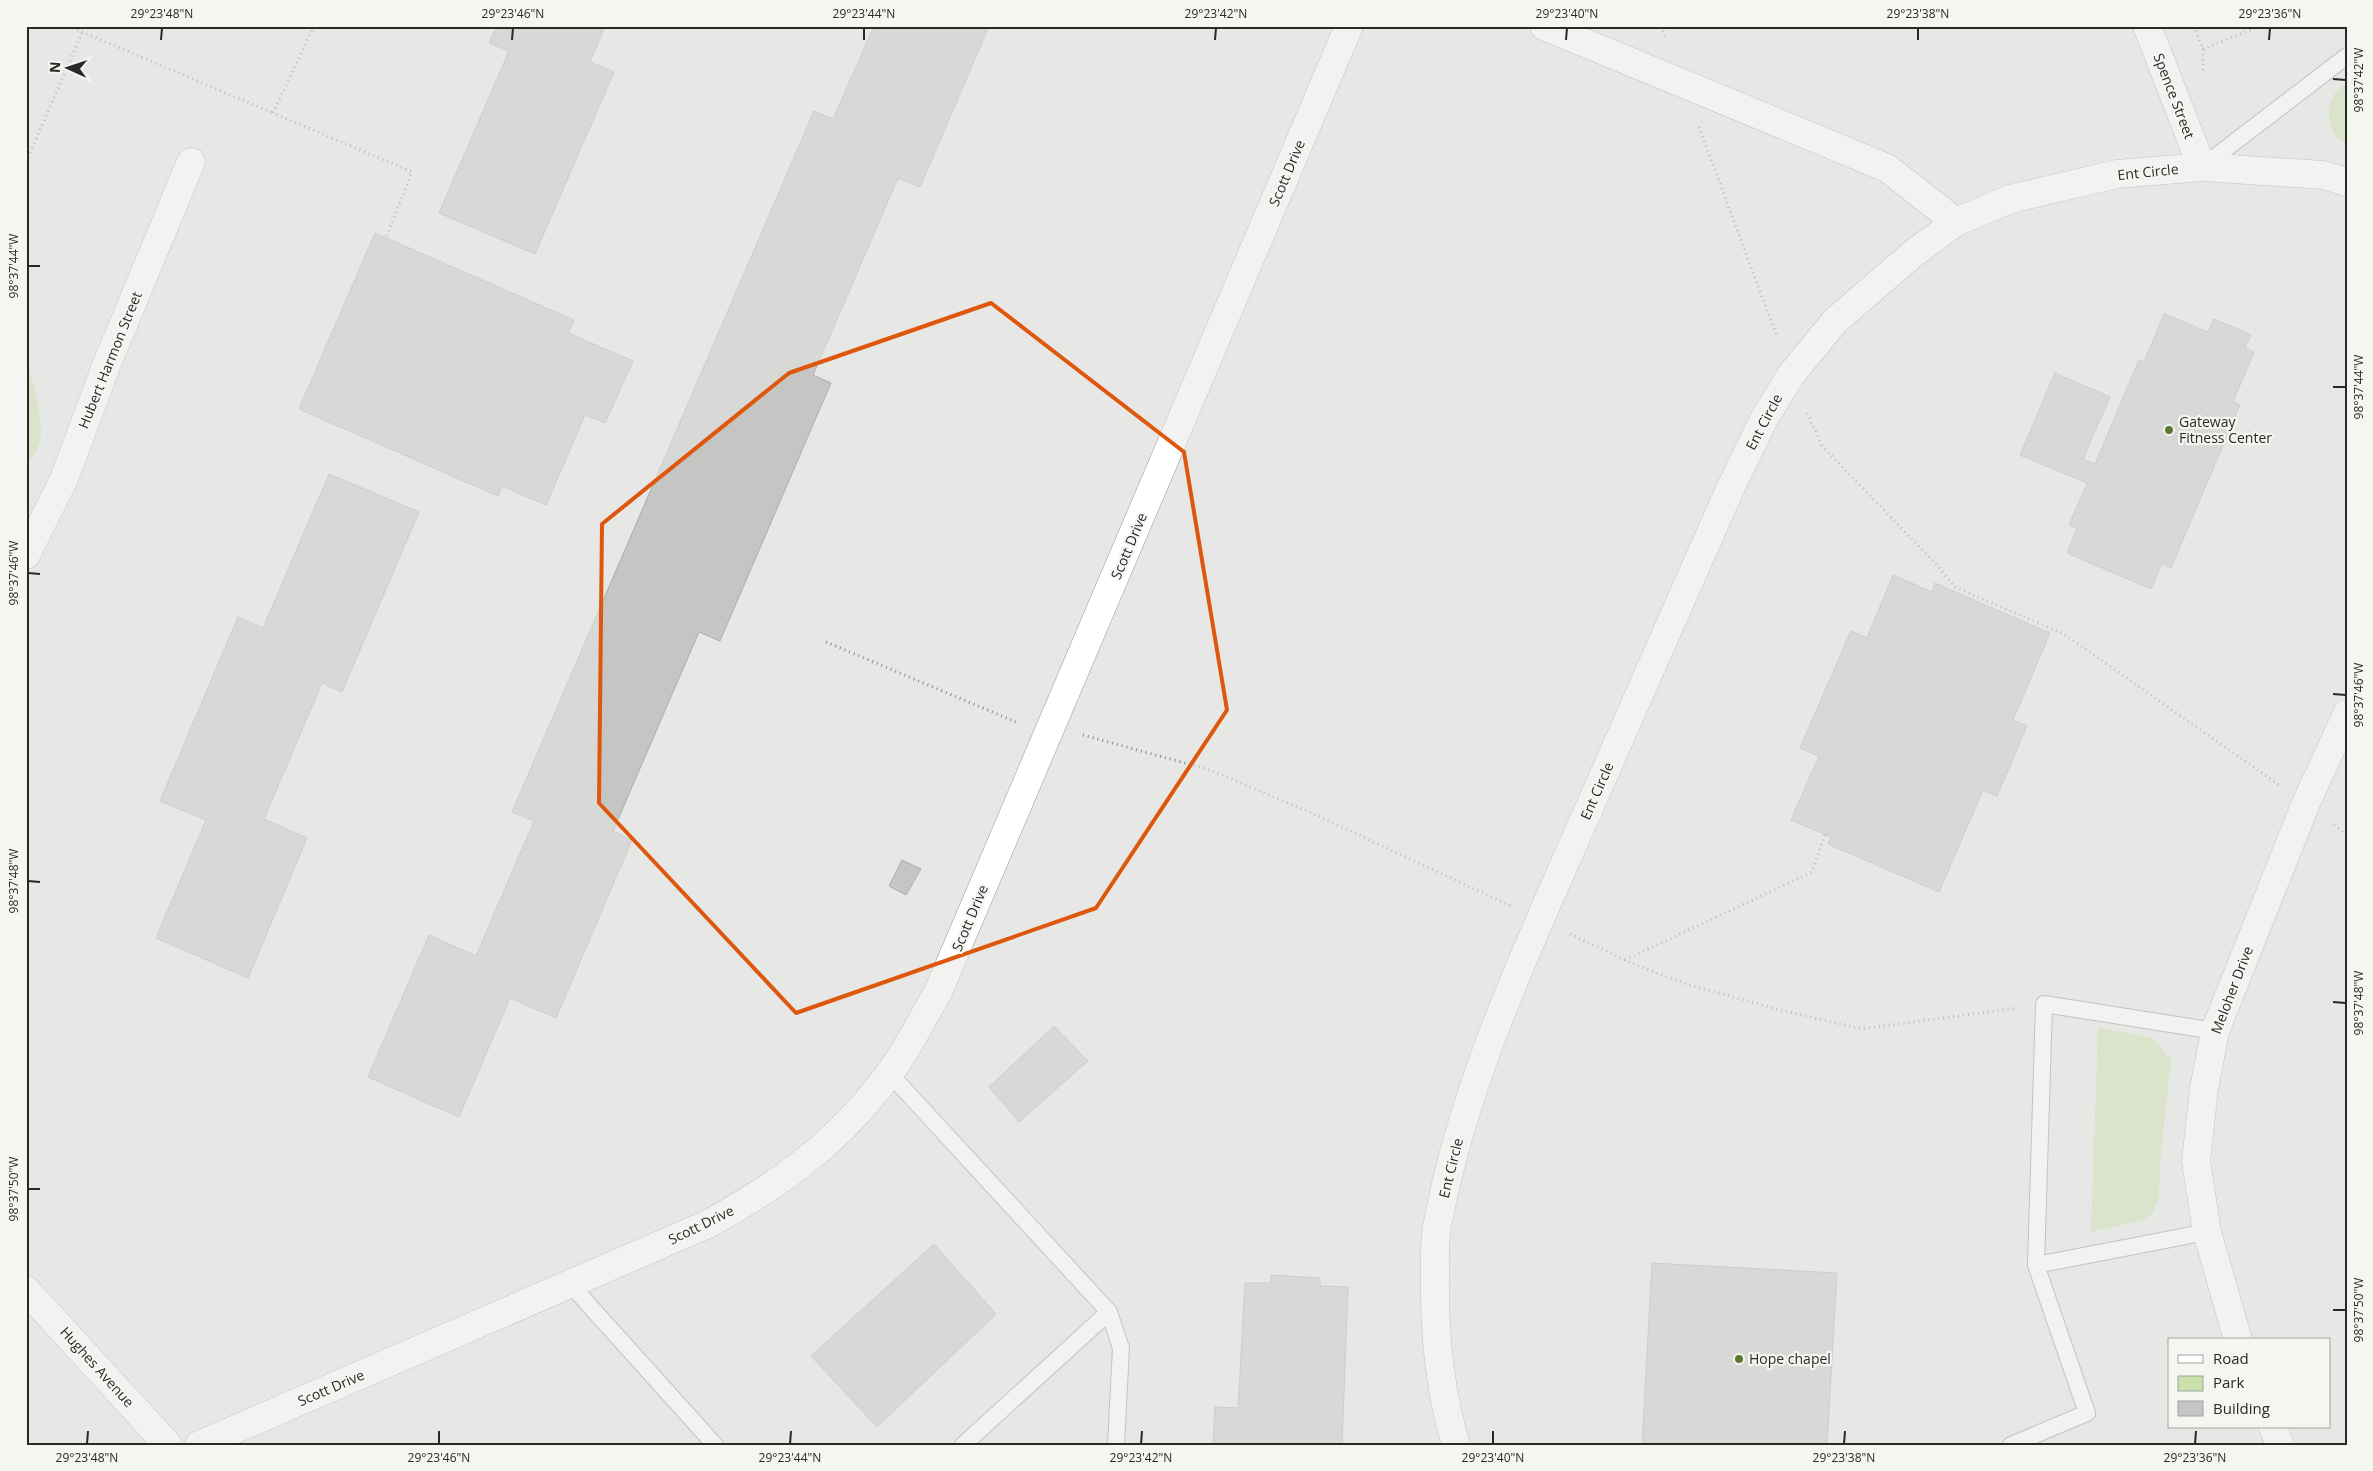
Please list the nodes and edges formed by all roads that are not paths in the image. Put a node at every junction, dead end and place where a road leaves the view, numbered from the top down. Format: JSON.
{"nodes":[{"id":1,"x":1349,"y":26,"type":"edge"},
{"id":2,"x":1544,"y":26,"type":"edge"},
{"id":3,"x":2147,"y":26,"type":"edge"},
{"id":4,"x":2347,"y":56,"type":"edge"},
{"id":5,"x":191,"y":162,"type":"dead end"},
{"id":6,"x":2202,"y":166,"type":"junction"},
{"id":7,"x":2347,"y":182,"type":"edge"},
{"id":8,"x":1956,"y":222,"type":"junction"},
{"id":9,"x":26,"y":556,"type":"edge"},
{"id":10,"x":2347,"y":714,"type":"edge"},
{"id":11,"x":2216,"y":1031,"type":"junction"},
{"id":12,"x":890,"y":1074,"type":"junction"},
{"id":13,"x":2207,"y":1232,"type":"junction"},
{"id":14,"x":2036,"y":1265,"type":"junction"},
{"id":15,"x":570,"y":1284,"type":"junction"},
{"id":16,"x":26,"y":1290,"type":"edge"},
{"id":17,"x":1109,"y":1312,"type":"junction"},
{"id":18,"x":2237,"y":1338,"type":"edge"},
{"id":19,"x":2273,"y":1428,"type":"edge"},
{"id":20,"x":168,"y":1445,"type":"edge"},
{"id":21,"x":199,"y":1445,"type":"edge"},
{"id":22,"x":715,"y":1445,"type":"edge"},
{"id":23,"x":963,"y":1445,"type":"edge"},
{"id":24,"x":1116,"y":1445,"type":"edge"},
{"id":25,"x":1456,"y":1445,"type":"edge"},
{"id":26,"x":2011,"y":1445,"type":"edge"},
{"id":27,"x":2280,"y":1445,"type":"edge"}],
"edges":[{"from":1,"to":12,"type":"street","name":"Scott Drive"},
{"from":2,"to":8,"type":"street"},
{"from":3,"to":6,"type":"street","name":"Spence Street"},
{"from":4,"to":6,"type":"lane"},
{"from":5,"to":9,"type":"street","name":"Hubert Harmon Street"},
{"from":6,"to":7,"type":"street","name":"Ent Circle"},
{"from":6,"to":8,"type":"street","name":"Ent Circle"},
{"from":8,"to":25,"type":"street","name":"Ent Circle"},
{"from":10,"to":11,"type":"street","name":"Meloher Drive"},
{"from":11,"to":13,"type":"street","name":"Meloher Drive"},
{"from":11,"to":14,"type":"lane"},
{"from":12,"to":15,"type":"street","name":"Scott Drive"},
{"from":12,"to":17,"type":"lane"},
{"from":13,"to":14,"type":"lane"},
{"from":13,"to":18,"type":"street","name":"Meloher Drive"},
{"from":14,"to":26,"type":"lane"},
{"from":15,"to":21,"type":"street","name":"Scott Drive"},
{"from":15,"to":22,"type":"lane"},
{"from":16,"to":20,"type":"street","name":"Hughes Avenue"},
{"from":17,"to":23,"type":"lane"},
{"from":17,"to":24,"type":"lane"},
{"from":19,"to":27,"type":"street"}]}
